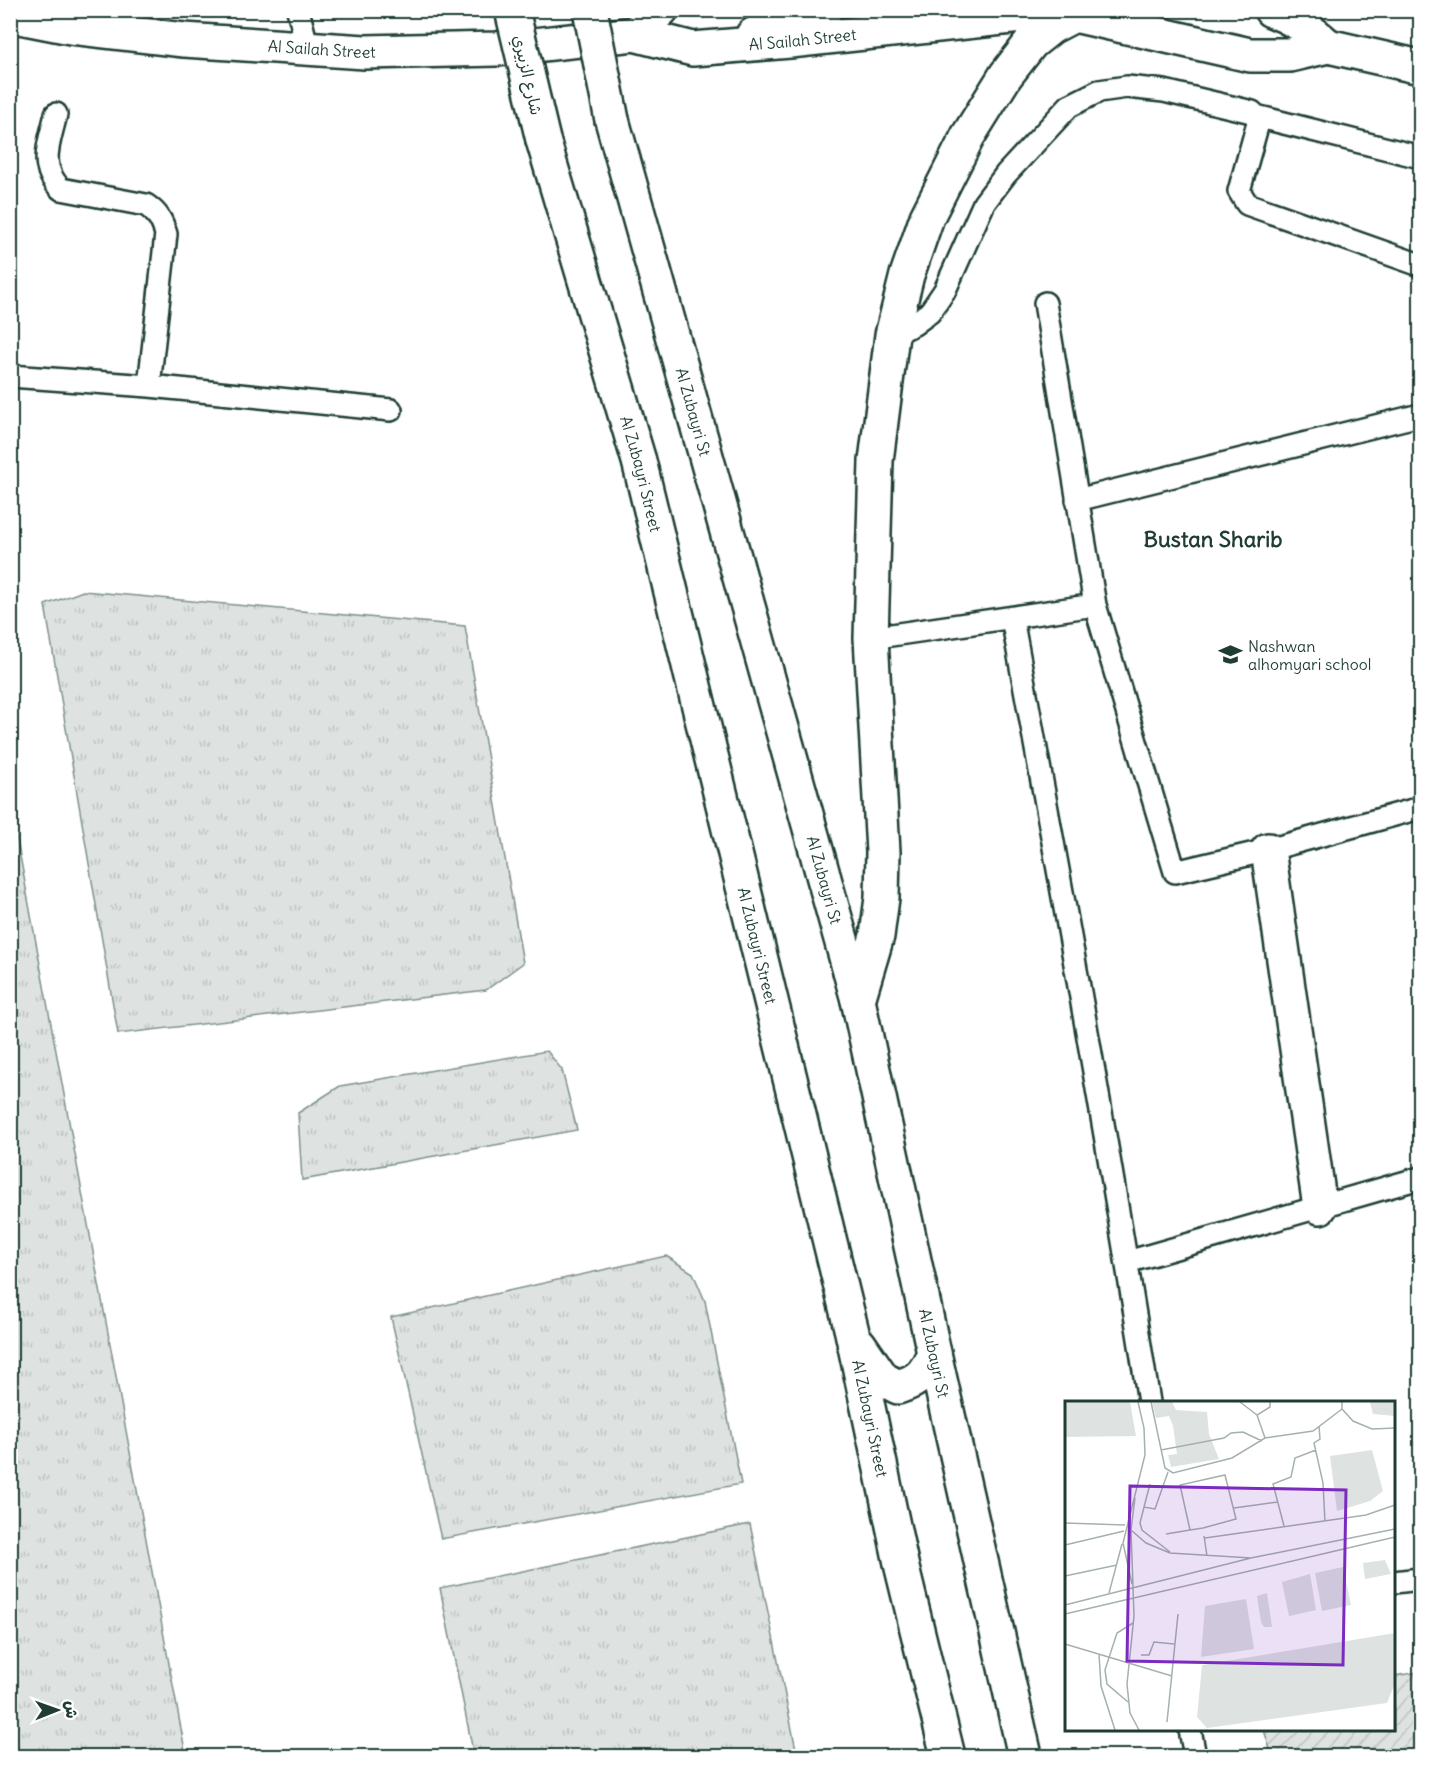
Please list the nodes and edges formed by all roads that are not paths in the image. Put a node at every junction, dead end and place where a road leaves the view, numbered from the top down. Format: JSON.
{"nodes":[{"id":1,"x":298,"y":10,"type":"edge"},
{"id":2,"x":512,"y":10,"type":"edge"},
{"id":3,"x":590,"y":10,"type":"edge"},
{"id":4,"x":661,"y":10,"type":"edge"},
{"id":5,"x":825,"y":10,"type":"edge"},
{"id":6,"x":1271,"y":10,"type":"edge"},
{"id":7,"x":10,"y":15,"type":"edge"},
{"id":8,"x":1074,"y":15,"type":"junction"},
{"id":9,"x":634,"y":34,"type":"junction"},
{"id":10,"x":736,"y":46,"type":"junction"},
{"id":11,"x":1328,"y":46,"type":"junction"},
{"id":12,"x":308,"y":49,"type":"junction"},
{"id":13,"x":1420,"y":67,"type":"edge"},
{"id":14,"x":56,"y":114,"type":"dead end"},
{"id":15,"x":1256,"y":116,"type":"junction"},
{"id":16,"x":543,"y":140,"type":"joint"},
{"id":17,"x":1420,"y":157,"type":"edge"},
{"id":18,"x":1420,"y":265,"type":"edge"},
{"id":19,"x":1045,"y":303,"type":"dead end"},
{"id":20,"x":892,"y":335,"type":"junction"},
{"id":21,"x":10,"y":376,"type":"edge"},
{"id":22,"x":149,"y":386,"type":"junction"},
{"id":23,"x":391,"y":410,"type":"dead end"},
{"id":24,"x":1420,"y":415,"type":"edge"},
{"id":25,"x":1077,"y":500,"type":"junction"},
{"id":26,"x":1095,"y":605,"type":"junction"},
{"id":27,"x":1011,"y":618,"type":"junction"},
{"id":28,"x":871,"y":638,"type":"junction"},
{"id":29,"x":1420,"y":808,"type":"edge"},
{"id":30,"x":1268,"y":850,"type":"junction"},
{"id":31,"x":858,"y":1000,"type":"junction"},
{"id":32,"x":1420,"y":1178,"type":"edge"},
{"id":33,"x":1320,"y":1207,"type":"junction"},
{"id":34,"x":1127,"y":1262,"type":"junction"},
{"id":35,"x":852,"y":1332,"type":"junction"},
{"id":36,"x":934,"y":1353,"type":"junction"},
{"id":37,"x":1149,"y":1401,"type":"edge"},
{"id":38,"x":1420,"y":1579,"type":"edge"},
{"id":39,"x":1395,"y":1582,"type":"edge"},
{"id":40,"x":1190,"y":1731,"type":"edge"},
{"id":41,"x":948,"y":1756,"type":"edge"},
{"id":42,"x":1025,"y":1756,"type":"edge"},
{"id":43,"x":1195,"y":1756,"type":"edge"}],
"edges":[{"from":1,"to":12,"type":"lane"},
{"from":2,"to":16,"type":"main road","name":"شارع الزبيري","bridge":true},
{"from":3,"to":31,"type":"main road","name":"Al Zubayri St","bridge":true},
{"from":4,"to":9,"type":"main road"},
{"from":5,"to":10,"type":"main road"},
{"from":6,"to":11,"type":"main road","name":"Al Sailah Street"},
{"from":7,"to":12,"type":"main road","name":"Al Sailah Street"},
{"from":8,"to":10,"type":"main road","name":"Al Sailah Street"},
{"from":8,"to":11,"type":"main road","name":"Al Sailah Street"},
{"from":8,"to":20,"type":"main road"},
{"from":9,"to":10,"type":"main road","name":"Al Sailah Street"},
{"from":9,"to":12,"type":"main road","name":"Al Sailah Street"},
{"from":11,"to":13,"type":"main road","name":"Al Sailah Street"},
{"from":14,"to":22,"type":"lane"},
{"from":15,"to":17,"type":"lane"},
{"from":15,"to":18,"type":"lane"},
{"from":15,"to":20,"type":"lane"},
{"from":16,"to":35,"type":"main road","name":"Al Zubayri Street"},
{"from":19,"to":25,"type":"lane"},
{"from":20,"to":28,"type":"main road"},
{"from":21,"to":22,"type":"lane"},
{"from":22,"to":23,"type":"lane"},
{"from":24,"to":25,"type":"lane"},
{"from":25,"to":26,"type":"lane"},
{"from":26,"to":27,"type":"lane"},
{"from":26,"to":30,"type":"lane"},
{"from":27,"to":28,"type":"lane"},
{"from":27,"to":34,"type":"lane"},
{"from":28,"to":31,"type":"main road"},
{"from":29,"to":30,"type":"lane"},
{"from":30,"to":33,"type":"main road"},
{"from":31,"to":36,"type":"main road","name":"Al Zubayri St"},
{"from":32,"to":33,"type":"lane"},
{"from":33,"to":34,"type":"lane"},
{"from":34,"to":37,"type":"lane"},
{"from":35,"to":36,"type":"main road"},
{"from":35,"to":41,"type":"main road","name":"Al Zubayri Street"},
{"from":36,"to":42,"type":"main road","name":"Al Zubayri St"},
{"from":38,"to":39,"type":"lane"},
{"from":40,"to":43,"type":"lane"}]}
